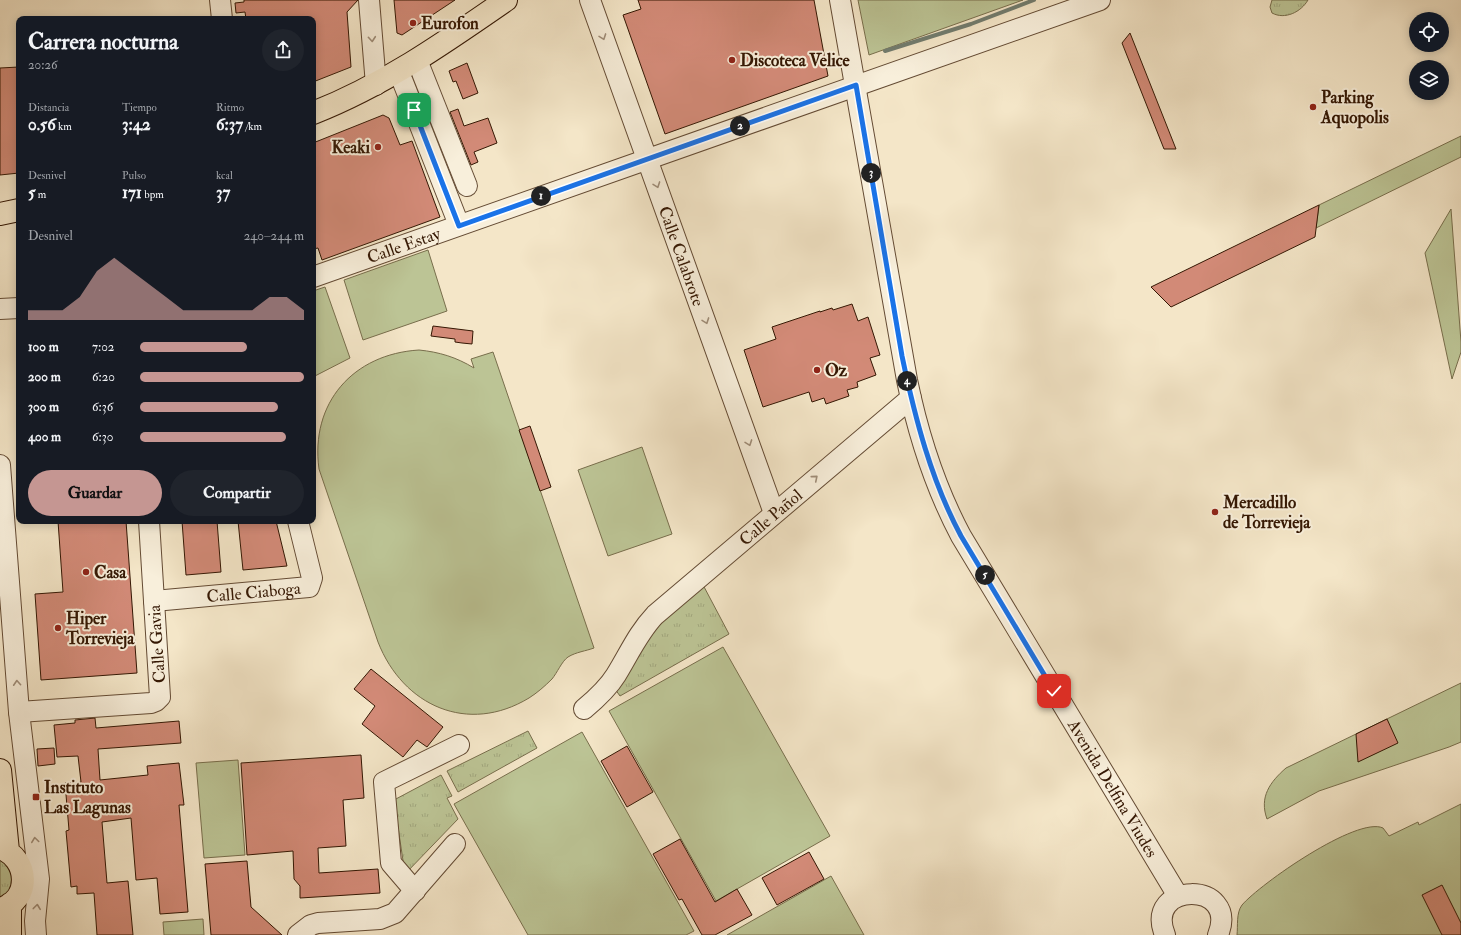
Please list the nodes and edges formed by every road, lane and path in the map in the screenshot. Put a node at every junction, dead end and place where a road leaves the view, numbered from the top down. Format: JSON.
{"nodes":[{"id":1,"x":220,"y":0,"type":"edge"},
{"id":2,"x":369,"y":0,"type":"edge"},
{"id":3,"x":506,"y":0,"type":"edge"},
{"id":4,"x":590,"y":0,"type":"edge"},
{"id":5,"x":840,"y":0,"type":"edge"},
{"id":6,"x":1100,"y":0,"type":"edge"},
{"id":7,"x":222,"y":16,"type":"edge"},
{"id":8,"x":417,"y":60,"type":"junction"},
{"id":9,"x":399,"y":72,"type":"junction"},
{"id":10,"x":376,"y":85,"type":"junction"},
{"id":11,"x":856,"y":85,"type":"junction"},
{"id":12,"x":316,"y":112,"type":"edge"},
{"id":13,"x":647,"y":159,"type":"junction"},
{"id":14,"x":466,"y":186,"type":"dead end"},
{"id":15,"x":16,"y":211,"type":"edge"},
{"id":16,"x":0,"y":214,"type":"edge"},
{"id":17,"x":459,"y":226,"type":"junction"},
{"id":18,"x":316,"y":276,"type":"edge"},
{"id":19,"x":16,"y":308,"type":"edge"},
{"id":20,"x":0,"y":309,"type":"edge"},
{"id":21,"x":910,"y":398,"type":"junction"},
{"id":22,"x":0,"y":465,"type":"edge"},
{"id":23,"x":774,"y":513,"type":"junction"},
{"id":24,"x":149,"y":524,"type":"edge"},
{"id":25,"x":299,"y":524,"type":"edge"},
{"id":26,"x":154,"y":601,"type":"junction"},
{"id":27,"x":584,"y":709,"type":"dead end"},
{"id":28,"x":19,"y":712,"type":"junction"},
{"id":29,"x":459,"y":746,"type":"dead end"},
{"id":30,"x":0,"y":770,"type":"edge"},
{"id":31,"x":455,"y":844,"type":"dead end"},
{"id":32,"x":4,"y":849,"type":"edge"},
{"id":33,"x":416,"y":891,"type":"junction"},
{"id":34,"x":1178,"y":896,"type":"junction"},
{"id":35,"x":5,"y":906,"type":"edge"},
{"id":36,"x":1159,"y":932,"type":"edge"},
{"id":37,"x":10,"y":935,"type":"edge"},
{"id":38,"x":36,"y":935,"type":"edge"},
{"id":39,"x":298,"y":935,"type":"edge"},
{"id":40,"x":1218,"y":935,"type":"edge"}],
"edges":[{"from":1,"to":7,"type":"street"},
{"from":2,"to":10,"type":"street","one_way":true},
{"from":3,"to":8,"type":"main road"},
{"from":4,"to":13,"type":"street","name":"Calle Calabrote","one_way":true},
{"from":5,"to":11,"type":"street","name":"Avenida Delfina Viudes"},
{"from":6,"to":11,"type":"street","name":"Calle Estay"},
{"from":8,"to":9,"type":"main road"},
{"from":8,"to":14,"type":"street"},
{"from":9,"to":10,"type":"main road"},
{"from":9,"to":17,"type":"street"},
{"from":10,"to":12,"type":"main road"},
{"from":11,"to":13,"type":"street","name":"Calle Estay"},
{"from":11,"to":21,"type":"street","name":"Avenida Delfina Viudes"},
{"from":13,"to":17,"type":"street","name":"Calle Estay"},
{"from":13,"to":23,"type":"street","name":"Calle Calabrote","one_way":true},
{"from":15,"to":16,"type":"main road"},
{"from":17,"to":18,"type":"street","name":"Calle Estay"},
{"from":19,"to":20,"type":"street"},
{"from":23,"to":21,"type":"street","name":"Calle Pañol","one_way":true},
{"from":21,"to":34,"type":"street","name":"Avenida Delfina Viudes"},
{"from":28,"to":22,"type":"street","one_way":true},
{"from":23,"to":27,"type":"street","name":"Calle Pañol"},
{"from":24,"to":26,"type":"street","name":"Calle Gavia"},
{"from":25,"to":26,"type":"street","name":"Calle Ciaboga"},
{"from":26,"to":28,"type":"street","name":"Calle Gavia"},
{"from":38,"to":28,"type":"street","one_way":true},
{"from":29,"to":33,"type":"street"},
{"from":30,"to":32,"type":"main road"},
{"from":31,"to":33,"type":"street"},
{"from":32,"to":35,"type":"main road"},
{"from":33,"to":39,"type":"street"},
{"from":34,"to":36,"type":"street"},
{"from":34,"to":40,"type":"street"},
{"from":35,"to":37,"type":"main road"}]}
